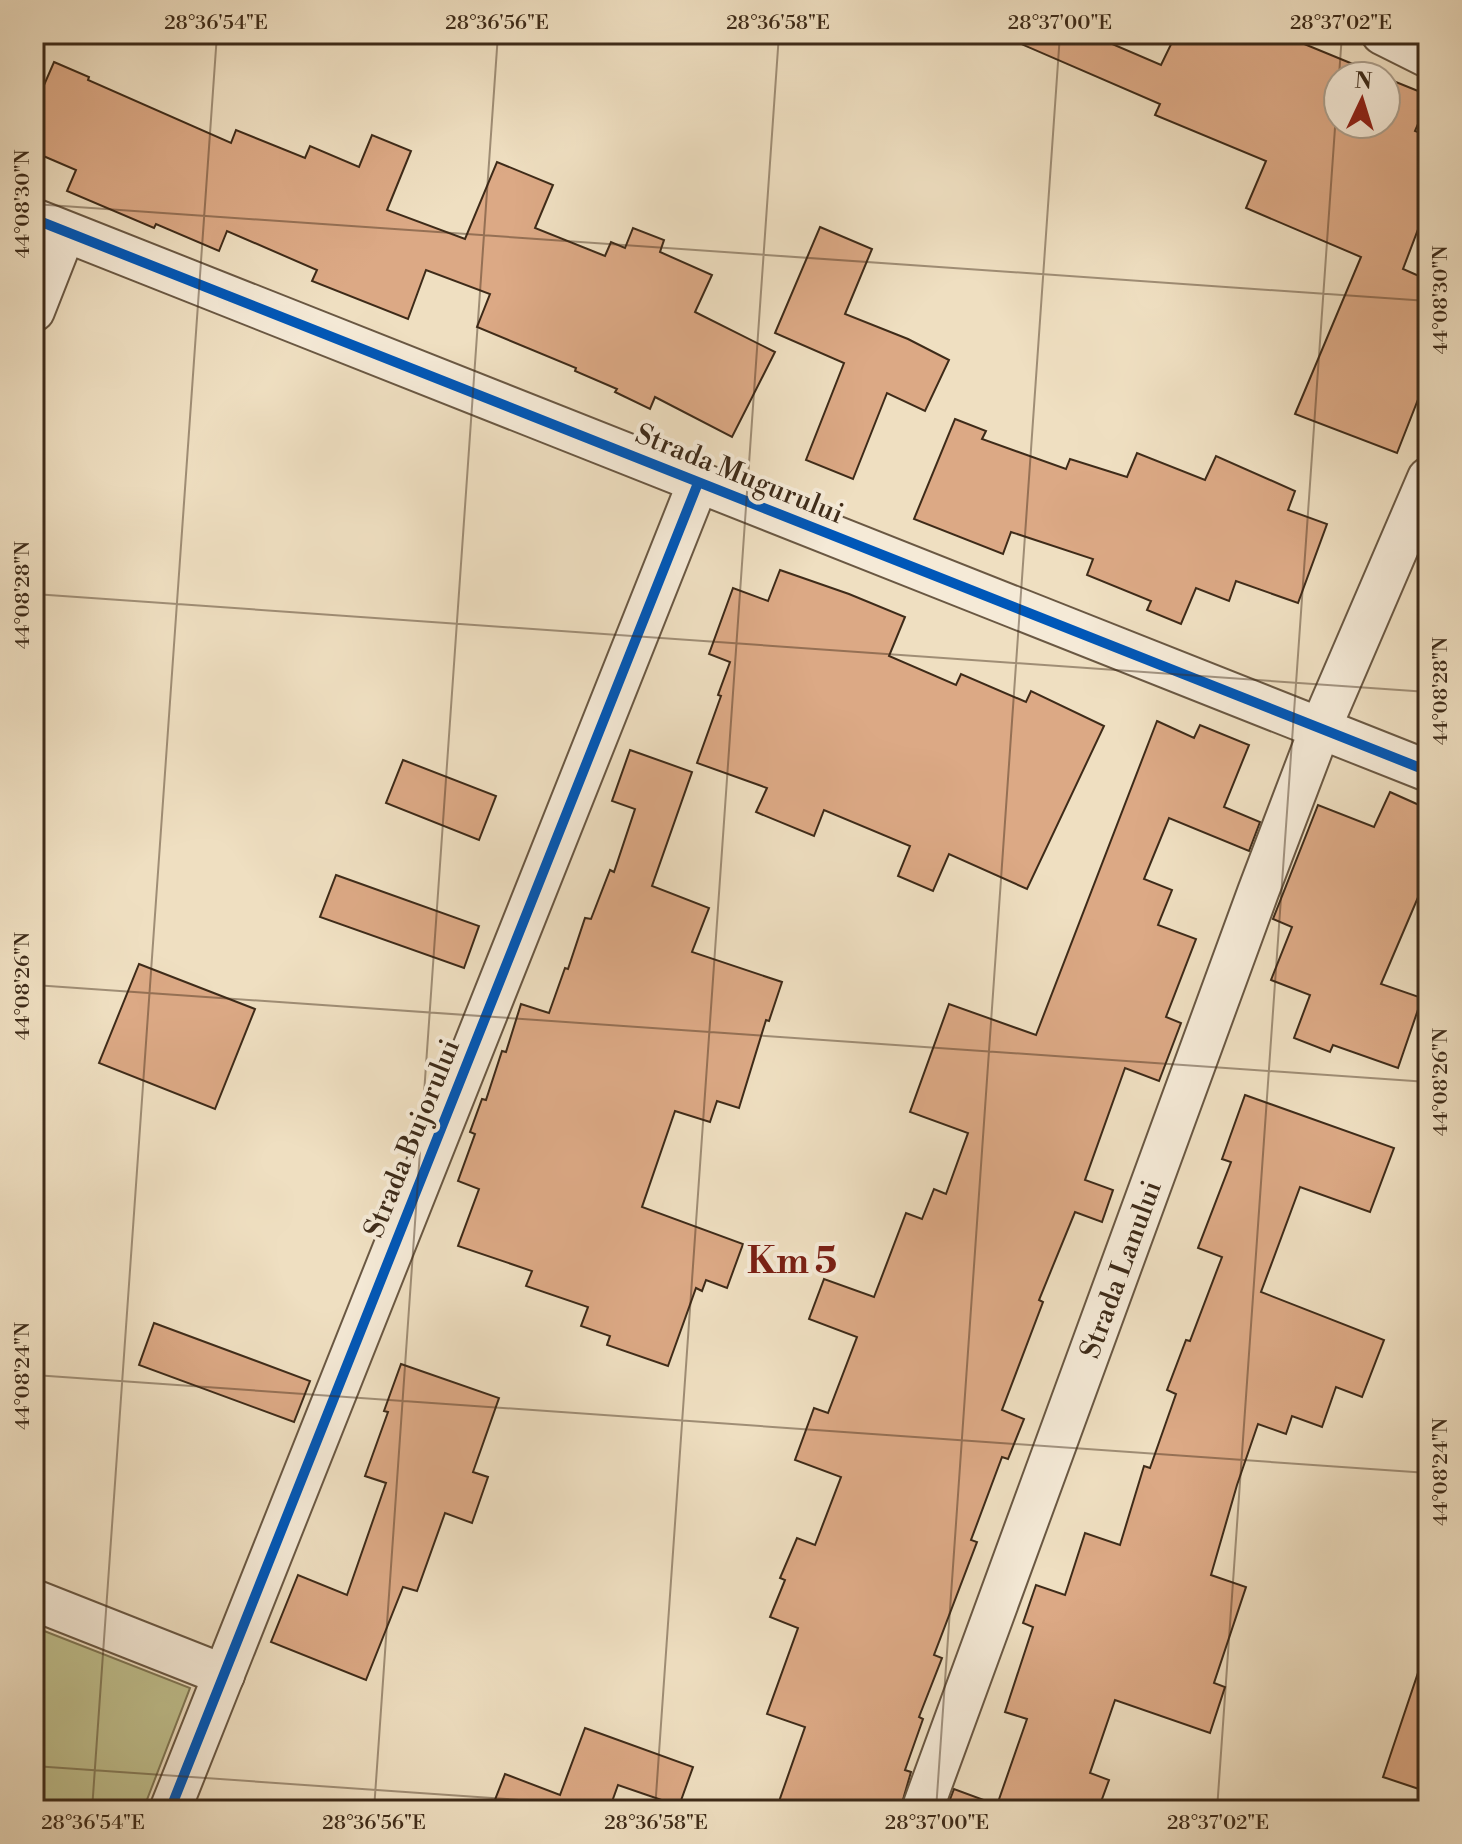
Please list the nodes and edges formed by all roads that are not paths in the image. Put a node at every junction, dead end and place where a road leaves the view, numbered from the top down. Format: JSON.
{"nodes":[{"id":1,"x":1382,"y":34,"type":"edge"},
{"id":2,"x":1428,"y":57,"type":"edge"},
{"id":3,"x":50,"y":226,"type":"edge"},
{"id":4,"x":34,"y":311,"type":"edge"},
{"id":5,"x":1428,"y":478,"type":"edge"},
{"id":6,"x":698,"y":483,"type":"junction"},
{"id":7,"x":1320,"y":729,"type":"junction"},
{"id":8,"x":1428,"y":771,"type":"edge"},
{"id":9,"x":34,"y":1600,"type":"edge"},
{"id":10,"x":224,"y":1675,"type":"junction"},
{"id":11,"x":170,"y":1810,"type":"edge"},
{"id":12,"x":922,"y":1810,"type":"edge"}],
"edges":[{"from":1,"to":2,"type":"street"},
{"from":3,"to":4,"type":"street"},
{"from":3,"to":6,"type":"street","name":"Strada Mugurului"},
{"from":5,"to":7,"type":"street","name":"Strada Lanului"},
{"from":6,"to":7,"type":"street","name":"Strada Mugurului"},
{"from":6,"to":10,"type":"street","name":"Strada Bujorului"},
{"from":7,"to":8,"type":"street","name":"Strada Mugurului"},
{"from":7,"to":12,"type":"street","name":"Strada Lanului"},
{"from":9,"to":10,"type":"street"},
{"from":10,"to":11,"type":"street","name":"Strada Bujorului"}]}
